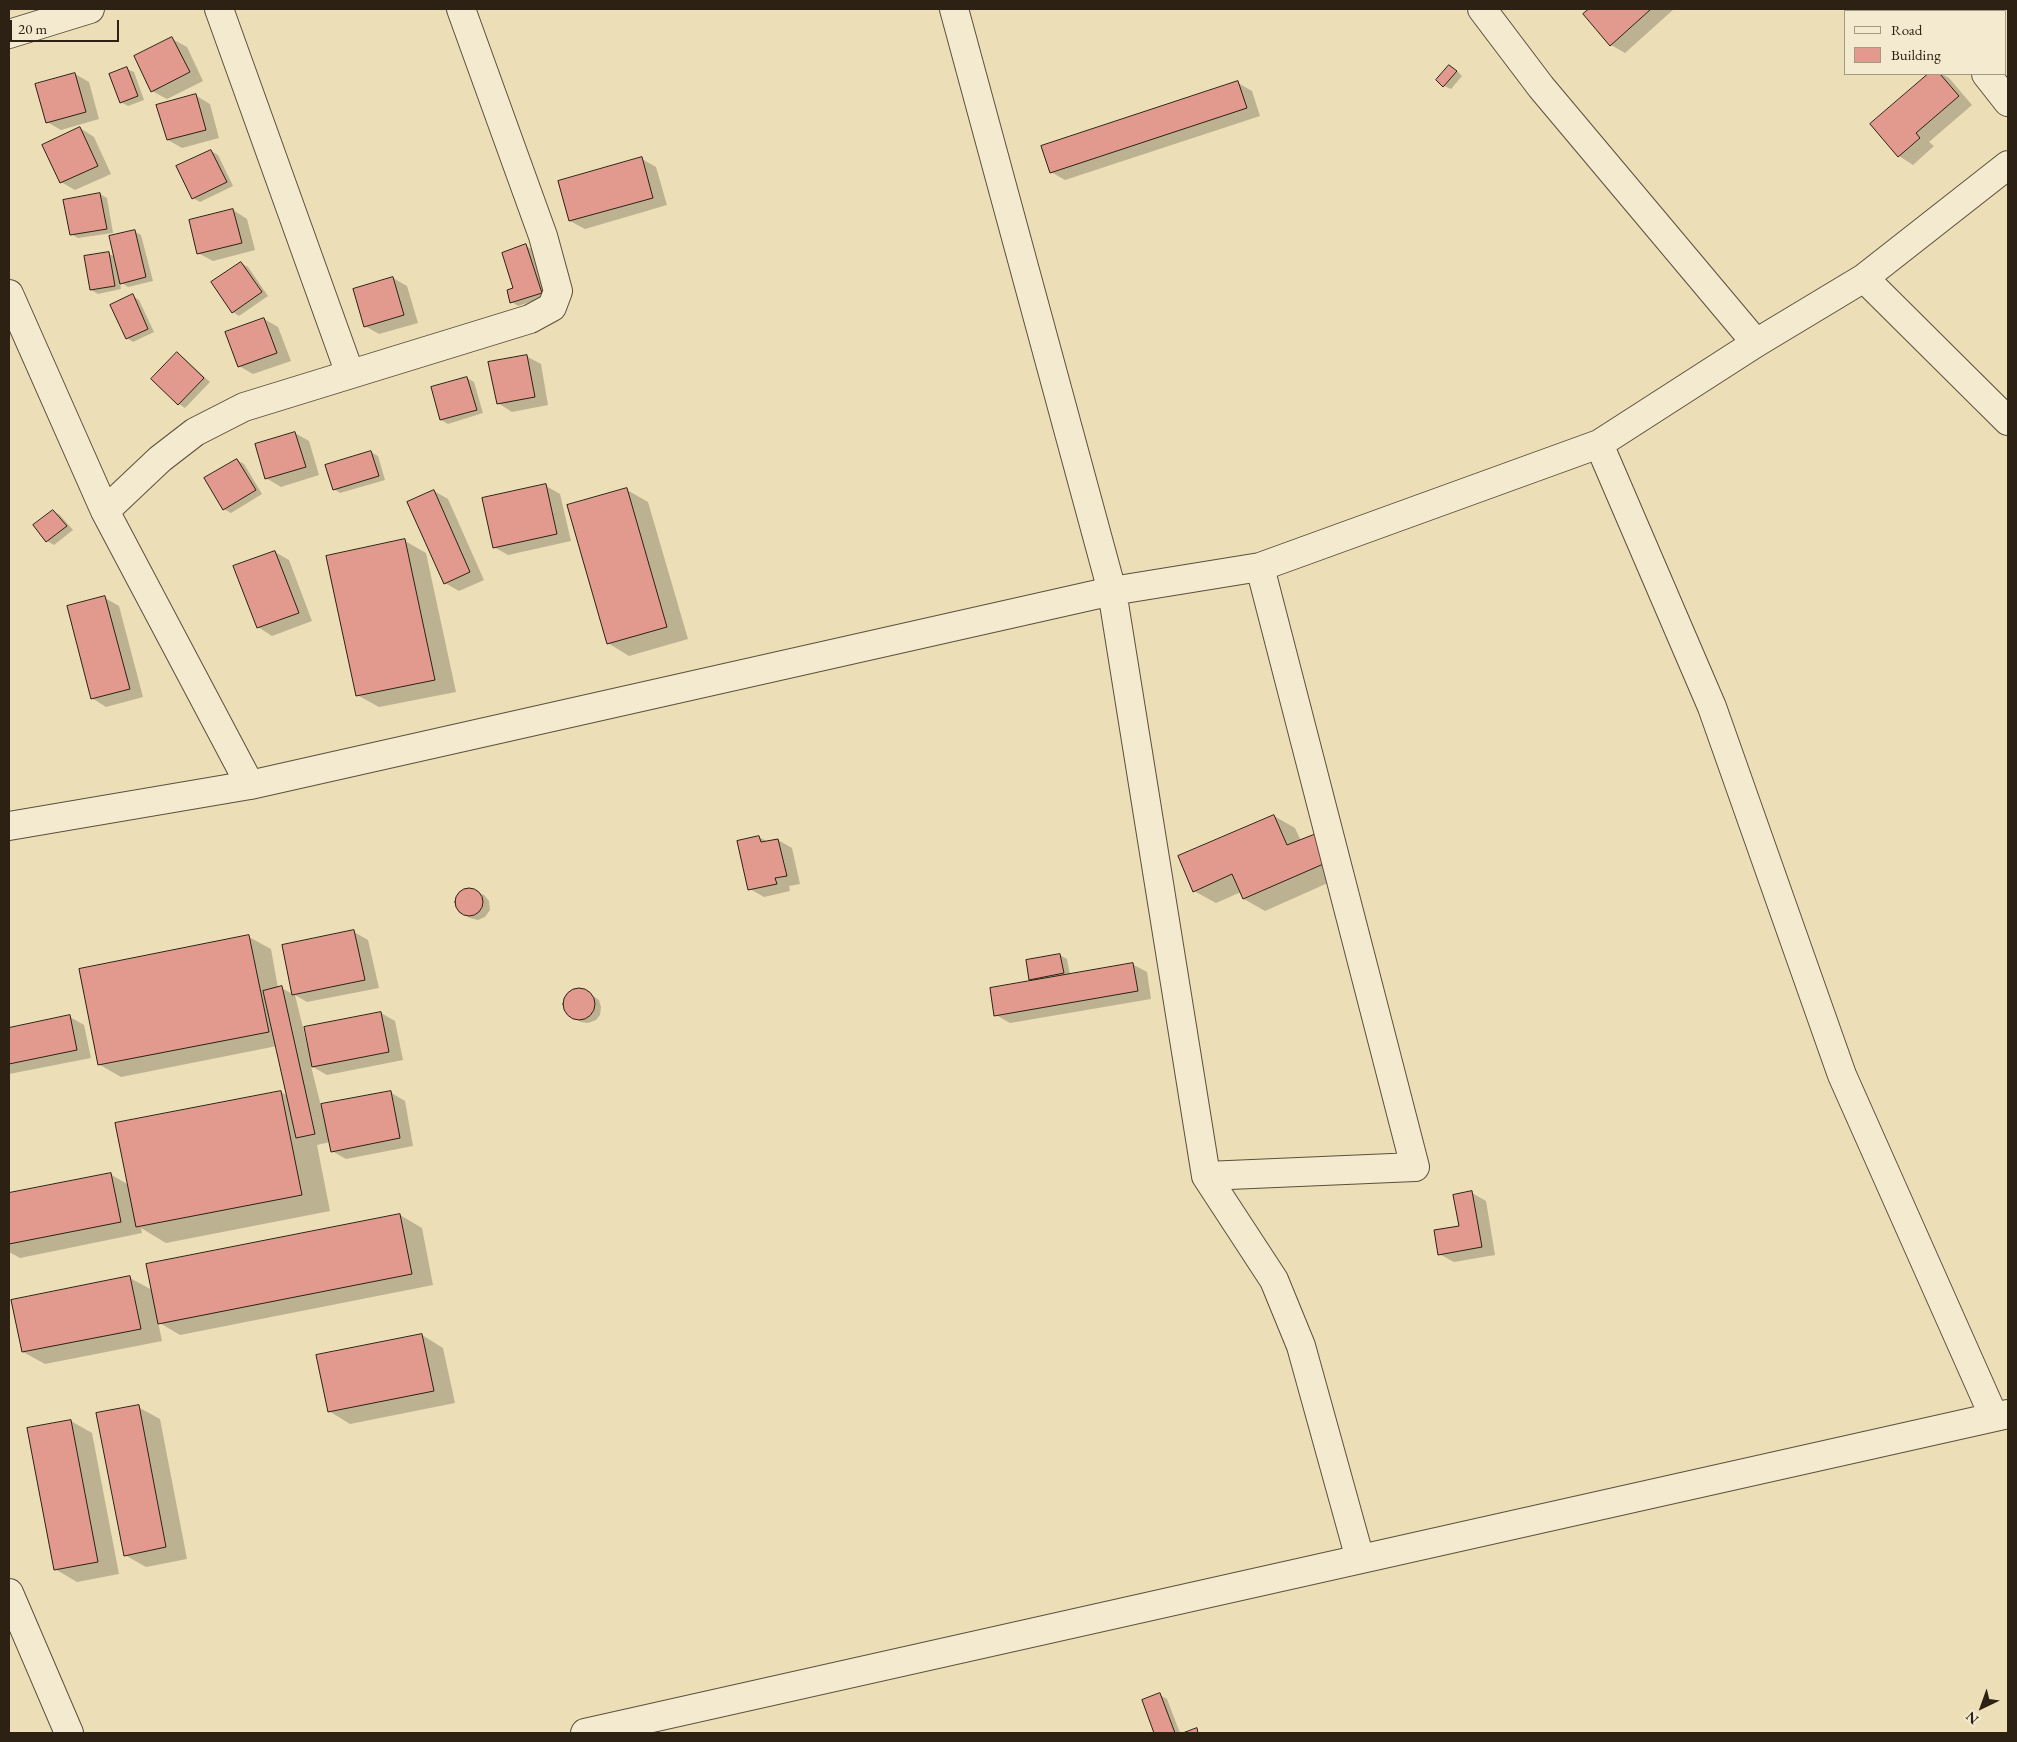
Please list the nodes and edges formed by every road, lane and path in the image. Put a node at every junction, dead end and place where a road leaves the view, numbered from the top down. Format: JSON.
{"nodes":[{"id":1,"x":90,"y":9,"type":"edge"},
{"id":2,"x":219,"y":9,"type":"edge"},
{"id":3,"x":461,"y":9,"type":"edge"},
{"id":4,"x":954,"y":9,"type":"edge"},
{"id":5,"x":1482,"y":9,"type":"edge"},
{"id":6,"x":9,"y":34,"type":"edge"},
{"id":7,"x":1987,"y":75,"type":"edge"},
{"id":8,"x":2008,"y":102,"type":"edge"},
{"id":9,"x":2008,"y":166,"type":"edge"},
{"id":10,"x":1864,"y":278,"type":"junction"},
{"id":11,"x":9,"y":294,"type":"edge"},
{"id":12,"x":1756,"y":343,"type":"junction"},
{"id":13,"x":350,"y":374,"type":"junction"},
{"id":14,"x":2008,"y":421,"type":"edge"},
{"id":15,"x":1599,"y":444,"type":"junction"},
{"id":16,"x":105,"y":511,"type":"junction"},
{"id":17,"x":1260,"y":567,"type":"junction"},
{"id":18,"x":1112,"y":592,"type":"junction"},
{"id":19,"x":250,"y":785,"type":"junction"},
{"id":20,"x":9,"y":826,"type":"edge"},
{"id":21,"x":1206,"y":1176,"type":"junction"},
{"id":22,"x":2001,"y":1415,"type":"edge"},
{"id":23,"x":1360,"y":1559,"type":"junction"},
{"id":24,"x":9,"y":1593,"type":"edge"},
{"id":25,"x":69,"y":1733,"type":"edge"},
{"id":26,"x":585,"y":1733,"type":"edge"}],
"edges":[{"from":1,"to":6,"type":"street"},
{"from":2,"to":13,"type":"street"},
{"from":3,"to":13,"type":"street"},
{"from":4,"to":18,"type":"street"},
{"from":5,"to":12,"type":"street"},
{"from":7,"to":8,"type":"street"},
{"from":9,"to":10,"type":"street"},
{"from":10,"to":12,"type":"street"},
{"from":10,"to":14,"type":"street"},
{"from":11,"to":16,"type":"street"},
{"from":12,"to":15,"type":"street"},
{"from":13,"to":16,"type":"street"},
{"from":15,"to":17,"type":"street"},
{"from":15,"to":22,"type":"street"},
{"from":16,"to":19,"type":"street"},
{"from":17,"to":18,"type":"street"},
{"from":17,"to":21,"type":"street"},
{"from":18,"to":19,"type":"street"},
{"from":18,"to":21,"type":"street"},
{"from":19,"to":20,"type":"street"},
{"from":21,"to":23,"type":"street"},
{"from":22,"to":23,"type":"street"},
{"from":23,"to":26,"type":"street"},
{"from":24,"to":25,"type":"street"}]}
